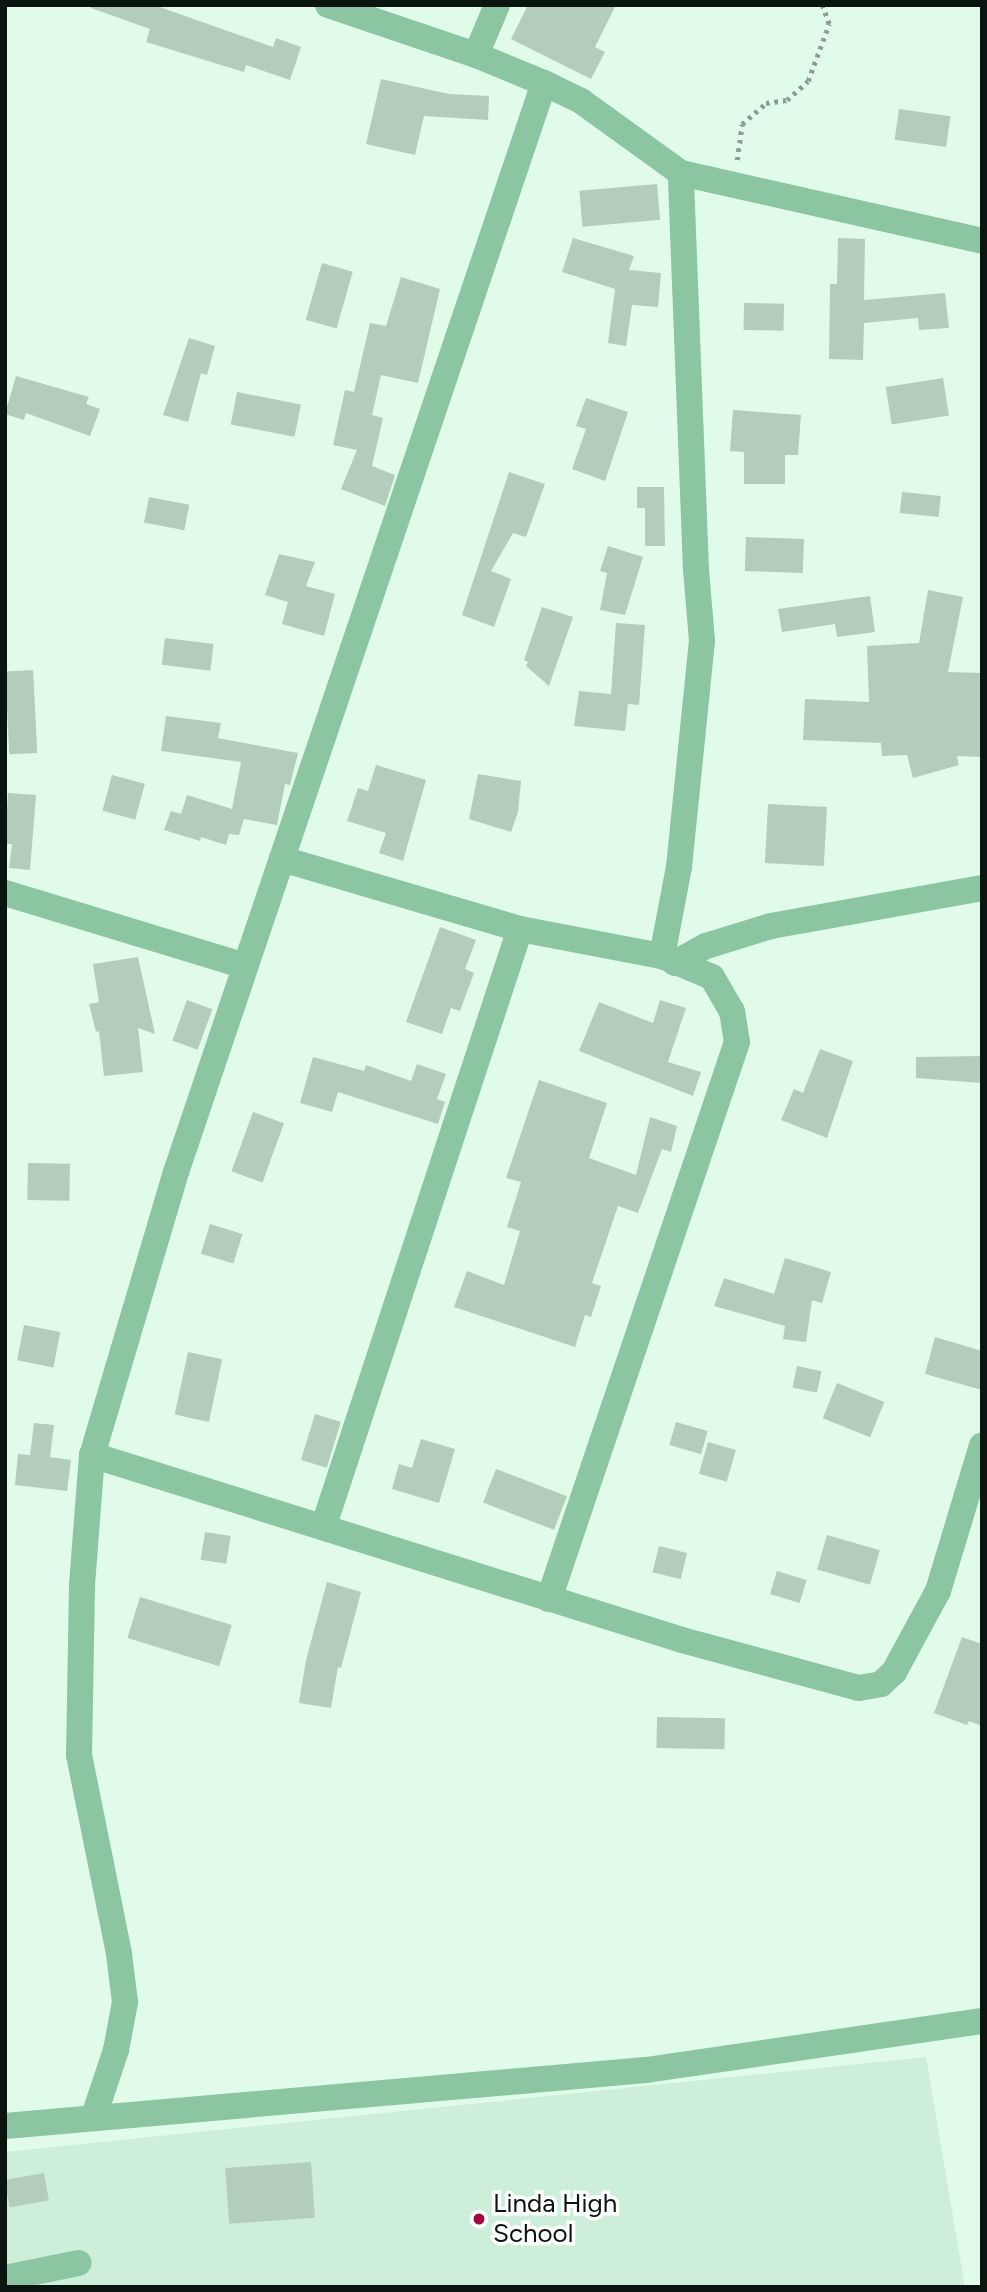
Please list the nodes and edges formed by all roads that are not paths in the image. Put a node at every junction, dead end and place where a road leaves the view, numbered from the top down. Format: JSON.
{"nodes":[{"id":1,"x":328,"y":5,"type":"edge"},
{"id":2,"x":498,"y":5,"type":"edge"},
{"id":3,"x":476,"y":55,"type":"junction"},
{"id":4,"x":544,"y":83,"type":"junction"},
{"id":5,"x":681,"y":173,"type":"junction"},
{"id":6,"x":982,"y":241,"type":"edge"},
{"id":7,"x":282,"y":859,"type":"junction"},
{"id":8,"x":982,"y":888,"type":"edge"},
{"id":9,"x":5,"y":893,"type":"edge"},
{"id":10,"x":520,"y":929,"type":"junction"},
{"id":11,"x":668,"y":960,"type":"junction"},
{"id":12,"x":245,"y":966,"type":"junction"},
{"id":13,"x":982,"y":1445,"type":"edge"},
{"id":14,"x":92,"y":1455,"type":"junction"},
{"id":15,"x":324,"y":1525,"type":"junction"},
{"id":16,"x":549,"y":1599,"type":"junction"},
{"id":17,"x":982,"y":2021,"type":"edge"},
{"id":18,"x":94,"y":2116,"type":"junction"},
{"id":19,"x":5,"y":2126,"type":"edge"},
{"id":20,"x":78,"y":2263,"type":"dead end"},
{"id":21,"x":5,"y":2278,"type":"edge"}],
"edges":[{"from":1,"to":3,"type":"street"},
{"from":2,"to":3,"type":"street"},
{"from":3,"to":4,"type":"street"},
{"from":4,"to":5,"type":"street"},
{"from":4,"to":7,"type":"street"},
{"from":5,"to":6,"type":"street"},
{"from":5,"to":11,"type":"street"},
{"from":7,"to":10,"type":"street"},
{"from":7,"to":12,"type":"street"},
{"from":8,"to":11,"type":"street"},
{"from":9,"to":12,"type":"street"},
{"from":10,"to":11,"type":"street"},
{"from":10,"to":15,"type":"street"},
{"from":11,"to":16,"type":"street"},
{"from":12,"to":14,"type":"street"},
{"from":13,"to":16,"type":"street"},
{"from":14,"to":15,"type":"street"},
{"from":14,"to":18,"type":"street"},
{"from":15,"to":16,"type":"street"},
{"from":17,"to":18,"type":"street"},
{"from":18,"to":19,"type":"street"},
{"from":20,"to":21,"type":"street"}]}
